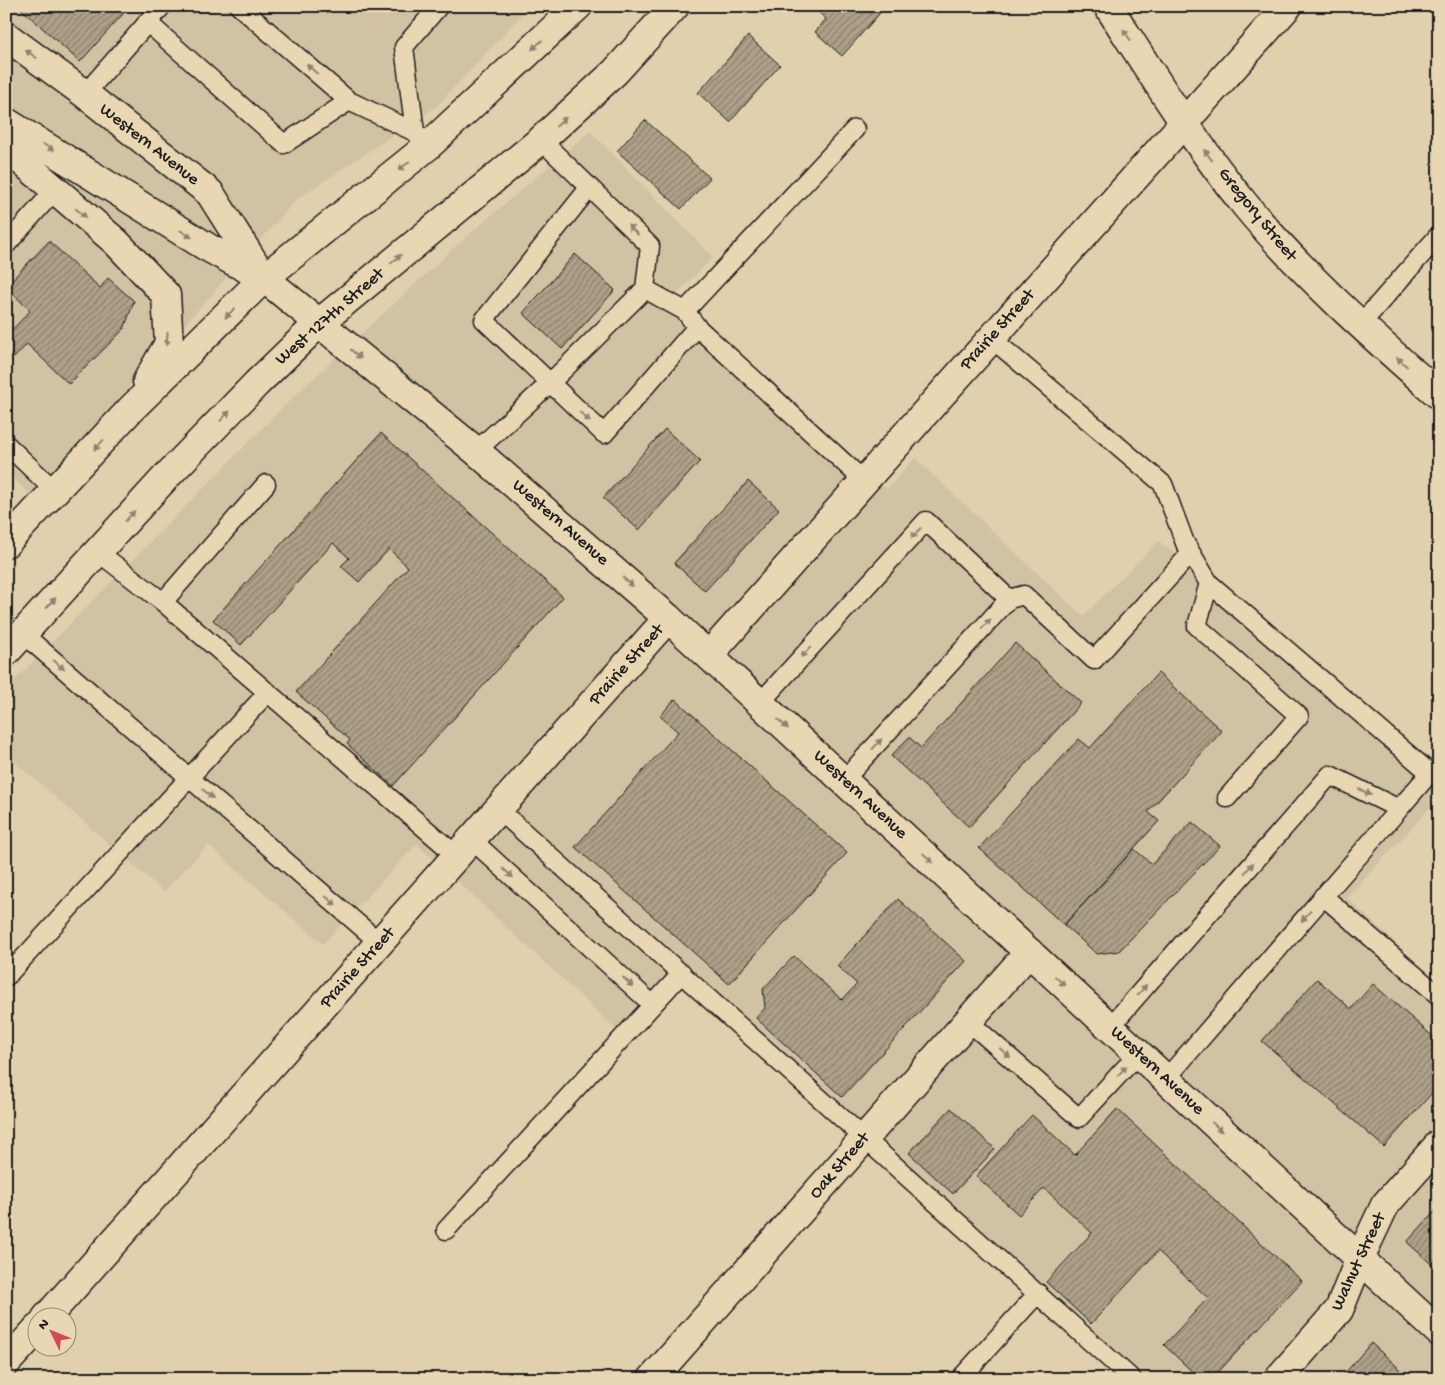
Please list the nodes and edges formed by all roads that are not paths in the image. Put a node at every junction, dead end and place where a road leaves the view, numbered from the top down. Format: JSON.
{"nodes":[{"id":1,"x":162,"y":6,"type":"edge"},
{"id":2,"x":239,"y":6,"type":"edge"},
{"id":3,"x":439,"y":6,"type":"edge"},
{"id":4,"x":578,"y":6,"type":"edge"},
{"id":5,"x":675,"y":6,"type":"edge"},
{"id":6,"x":1108,"y":6,"type":"edge"},
{"id":7,"x":1288,"y":6,"type":"edge"},
{"id":8,"x":147,"y":22,"type":"junction"},
{"id":9,"x":6,"y":36,"type":"edge"},
{"id":10,"x":85,"y":94,"type":"junction"},
{"id":11,"x":349,"y":101,"type":"junction"},
{"id":12,"x":6,"y":122,"type":"edge"},
{"id":13,"x":1184,"y":122,"type":"junction"},
{"id":14,"x":854,"y":129,"type":"dead end"},
{"id":15,"x":421,"y":139,"type":"junction"},
{"id":16,"x":541,"y":140,"type":"junction"},
{"id":17,"x":6,"y":145,"type":"edge"},
{"id":18,"x":589,"y":188,"type":"junction"},
{"id":19,"x":54,"y":191,"type":"junction"},
{"id":20,"x":1439,"y":235,"type":"edge"},
{"id":21,"x":6,"y":245,"type":"edge"},
{"id":22,"x":264,"y":278,"type":"junction"},
{"id":23,"x":645,"y":289,"type":"junction"},
{"id":24,"x":685,"y":311,"type":"junction"},
{"id":25,"x":318,"y":324,"type":"junction"},
{"id":26,"x":1360,"y":325,"type":"junction"},
{"id":27,"x":697,"y":327,"type":"junction"},
{"id":28,"x":991,"y":338,"type":"junction"},
{"id":29,"x":550,"y":383,"type":"junction"},
{"id":30,"x":1439,"y":395,"type":"edge"},
{"id":31,"x":132,"y":409,"type":"junction"},
{"id":32,"x":6,"y":444,"type":"edge"},
{"id":33,"x":476,"y":450,"type":"junction"},
{"id":34,"x":864,"y":481,"type":"junction"},
{"id":35,"x":266,"y":484,"type":"dead end"},
{"id":36,"x":55,"y":491,"type":"junction"},
{"id":37,"x":6,"y":543,"type":"edge"},
{"id":38,"x":98,"y":552,"type":"junction"},
{"id":39,"x":1191,"y":553,"type":"junction"},
{"id":40,"x":1209,"y":583,"type":"junction"},
{"id":41,"x":1009,"y":599,"type":"junction"},
{"id":42,"x":163,"y":602,"type":"junction"},
{"id":43,"x":668,"y":618,"type":"junction"},
{"id":44,"x":14,"y":642,"type":"edge"},
{"id":45,"x":709,"y":655,"type":"junction"},
{"id":46,"x":268,"y":692,"type":"junction"},
{"id":47,"x":760,"y":703,"type":"junction"},
{"id":48,"x":189,"y":778,"type":"junction"},
{"id":49,"x":844,"y":780,"type":"junction"},
{"id":50,"x":1227,"y":798,"type":"dead end"},
{"id":51,"x":498,"y":809,"type":"junction"},
{"id":52,"x":1399,"y":809,"type":"junction"},
{"id":53,"x":464,"y":848,"type":"junction"},
{"id":54,"x":1323,"y":896,"type":"junction"},
{"id":55,"x":380,"y":943,"type":"junction"},
{"id":56,"x":1029,"y":952,"type":"junction"},
{"id":57,"x":682,"y":973,"type":"junction"},
{"id":58,"x":6,"y":977,"type":"edge"},
{"id":59,"x":1439,"y":996,"type":"edge"},
{"id":60,"x":653,"y":1005,"type":"junction"},
{"id":61,"x":968,"y":1021,"type":"junction"},
{"id":62,"x":1110,"y":1028,"type":"junction"},
{"id":63,"x":1139,"y":1053,"type":"junction"},
{"id":64,"x":1166,"y":1079,"type":"junction"},
{"id":65,"x":866,"y":1137,"type":"junction"},
{"id":66,"x":1439,"y":1144,"type":"edge"},
{"id":67,"x":446,"y":1230,"type":"dead end"},
{"id":68,"x":1360,"y":1258,"type":"junction"},
{"id":69,"x":1038,"y":1294,"type":"junction"},
{"id":70,"x":55,"y":1308,"type":"edge"},
{"id":71,"x":1439,"y":1332,"type":"edge"},
{"id":72,"x":28,"y":1339,"type":"edge"},
{"id":73,"x":6,"y":1363,"type":"edge"},
{"id":74,"x":652,"y":1379,"type":"edge"},
{"id":75,"x":960,"y":1379,"type":"edge"},
{"id":76,"x":1132,"y":1379,"type":"edge"},
{"id":77,"x":1278,"y":1379,"type":"edge"}],
"edges":[{"from":1,"to":8,"type":"lane"},
{"from":11,"to":2,"type":"lane","one_way":true},
{"from":3,"to":15,"type":"lane"},
{"from":4,"to":15,"type":"main road","one_way":true},
{"from":16,"to":5,"type":"main road","name":"West 127th Street","one_way":true},
{"from":13,"to":6,"type":"main road","name":"Gregory Street","one_way":true},
{"from":7,"to":13,"type":"main road","name":"Prairie Street"},
{"from":8,"to":10,"type":"lane"},
{"from":8,"to":11,"type":"lane"},
{"from":10,"to":9,"type":"main road","name":"Western Avenue","one_way":true},
{"from":10,"to":22,"type":"main road","name":"Western Avenue"},
{"from":11,"to":15,"type":"lane"},
{"from":12,"to":22,"type":"main road","name":"Western Avenue","one_way":true},
{"from":26,"to":13,"type":"main road","name":"Gregory Street","one_way":true},
{"from":13,"to":28,"type":"main road","name":"Prairie Street"},
{"from":14,"to":24,"type":"lane"},
{"from":15,"to":22,"type":"main road","one_way":true},
{"from":16,"to":18,"type":"lane"},
{"from":25,"to":16,"type":"main road","name":"West 127th Street","one_way":true},
{"from":17,"to":19,"type":"main road"},
{"from":23,"to":18,"type":"lane","one_way":true},
{"from":18,"to":29,"type":"lane"},
{"from":19,"to":21,"type":"lane"},
{"from":19,"to":31,"type":"main road","one_way":true},
{"from":20,"to":26,"type":"lane"},
{"from":22,"to":25,"type":"main road","name":"Western Avenue"},
{"from":22,"to":31,"type":"main road","one_way":true},
{"from":23,"to":24,"type":"lane"},
{"from":23,"to":29,"type":"lane"},
{"from":24,"to":27,"type":"lane"},
{"from":25,"to":33,"type":"main road","name":"Western Avenue","one_way":true},
{"from":38,"to":25,"type":"main road","name":"West 127th Street","one_way":true},
{"from":30,"to":26,"type":"main road","name":"Gregory Street","one_way":true},
{"from":29,"to":27,"type":"lane","one_way":true},
{"from":27,"to":34,"type":"lane"},
{"from":28,"to":34,"type":"main road","name":"Prairie Street"},
{"from":28,"to":39,"type":"lane"},
{"from":29,"to":33,"type":"lane"},
{"from":31,"to":36,"type":"main road","one_way":true},
{"from":32,"to":36,"type":"lane"},
{"from":33,"to":43,"type":"main road","name":"Western Avenue","one_way":true},
{"from":34,"to":45,"type":"main road","name":"Prairie Street"},
{"from":35,"to":42,"type":"lane"},
{"from":36,"to":37,"type":"main road"},
{"from":38,"to":42,"type":"lane"},
{"from":44,"to":38,"type":"main road","name":"West 127th Street","one_way":true},
{"from":39,"to":40,"type":"lane"},
{"from":39,"to":41,"type":"lane"},
{"from":40,"to":50,"type":"lane"},
{"from":40,"to":52,"type":"lane"},
{"from":41,"to":47,"type":"lane","one_way":true},
{"from":49,"to":41,"type":"lane","one_way":true},
{"from":42,"to":46,"type":"lane"},
{"from":43,"to":45,"type":"main road","name":"Western Avenue"},
{"from":43,"to":51,"type":"main road","name":"Prairie Street"},
{"from":44,"to":48,"type":"lane","one_way":true},
{"from":45,"to":47,"type":"main road","name":"Western Avenue"},
{"from":46,"to":48,"type":"lane"},
{"from":46,"to":53,"type":"lane"},
{"from":47,"to":49,"type":"main road","name":"Western Avenue","one_way":true},
{"from":48,"to":55,"type":"lane","one_way":true},
{"from":48,"to":58,"type":"lane"},
{"from":49,"to":56,"type":"main road","name":"Western Avenue","one_way":true},
{"from":51,"to":53,"type":"main road","name":"Prairie Street"},
{"from":51,"to":57,"type":"lane"},
{"from":52,"to":54,"type":"lane"},
{"from":62,"to":52,"type":"lane","one_way":true},
{"from":53,"to":55,"type":"main road","name":"Prairie Street"},
{"from":53,"to":60,"type":"lane","one_way":true},
{"from":54,"to":59,"type":"lane"},
{"from":54,"to":64,"type":"lane","one_way":true},
{"from":55,"to":70,"type":"main road","name":"Prairie Street"},
{"from":56,"to":61,"type":"main road","name":"Oak Street"},
{"from":56,"to":62,"type":"main road","name":"Western Avenue","one_way":true},
{"from":57,"to":60,"type":"lane"},
{"from":57,"to":65,"type":"lane"},
{"from":60,"to":67,"type":"lane"},
{"from":61,"to":63,"type":"lane","one_way":true},
{"from":61,"to":65,"type":"main road","name":"Oak Street"},
{"from":62,"to":63,"type":"main road","name":"Western Avenue"},
{"from":63,"to":64,"type":"main road","name":"Western Avenue"},
{"from":64,"to":68,"type":"main road","name":"Western Avenue","one_way":true},
{"from":65,"to":69,"type":"lane"},
{"from":65,"to":74,"type":"main road","name":"Oak Street"},
{"from":66,"to":68,"type":"main road","name":"Walnut Street"},
{"from":68,"to":71,"type":"main road","name":"Western Avenue"},
{"from":68,"to":77,"type":"main road","name":"Walnut Street"},
{"from":69,"to":75,"type":"lane"},
{"from":69,"to":76,"type":"lane"},
{"from":72,"to":73,"type":"main road"}]}
